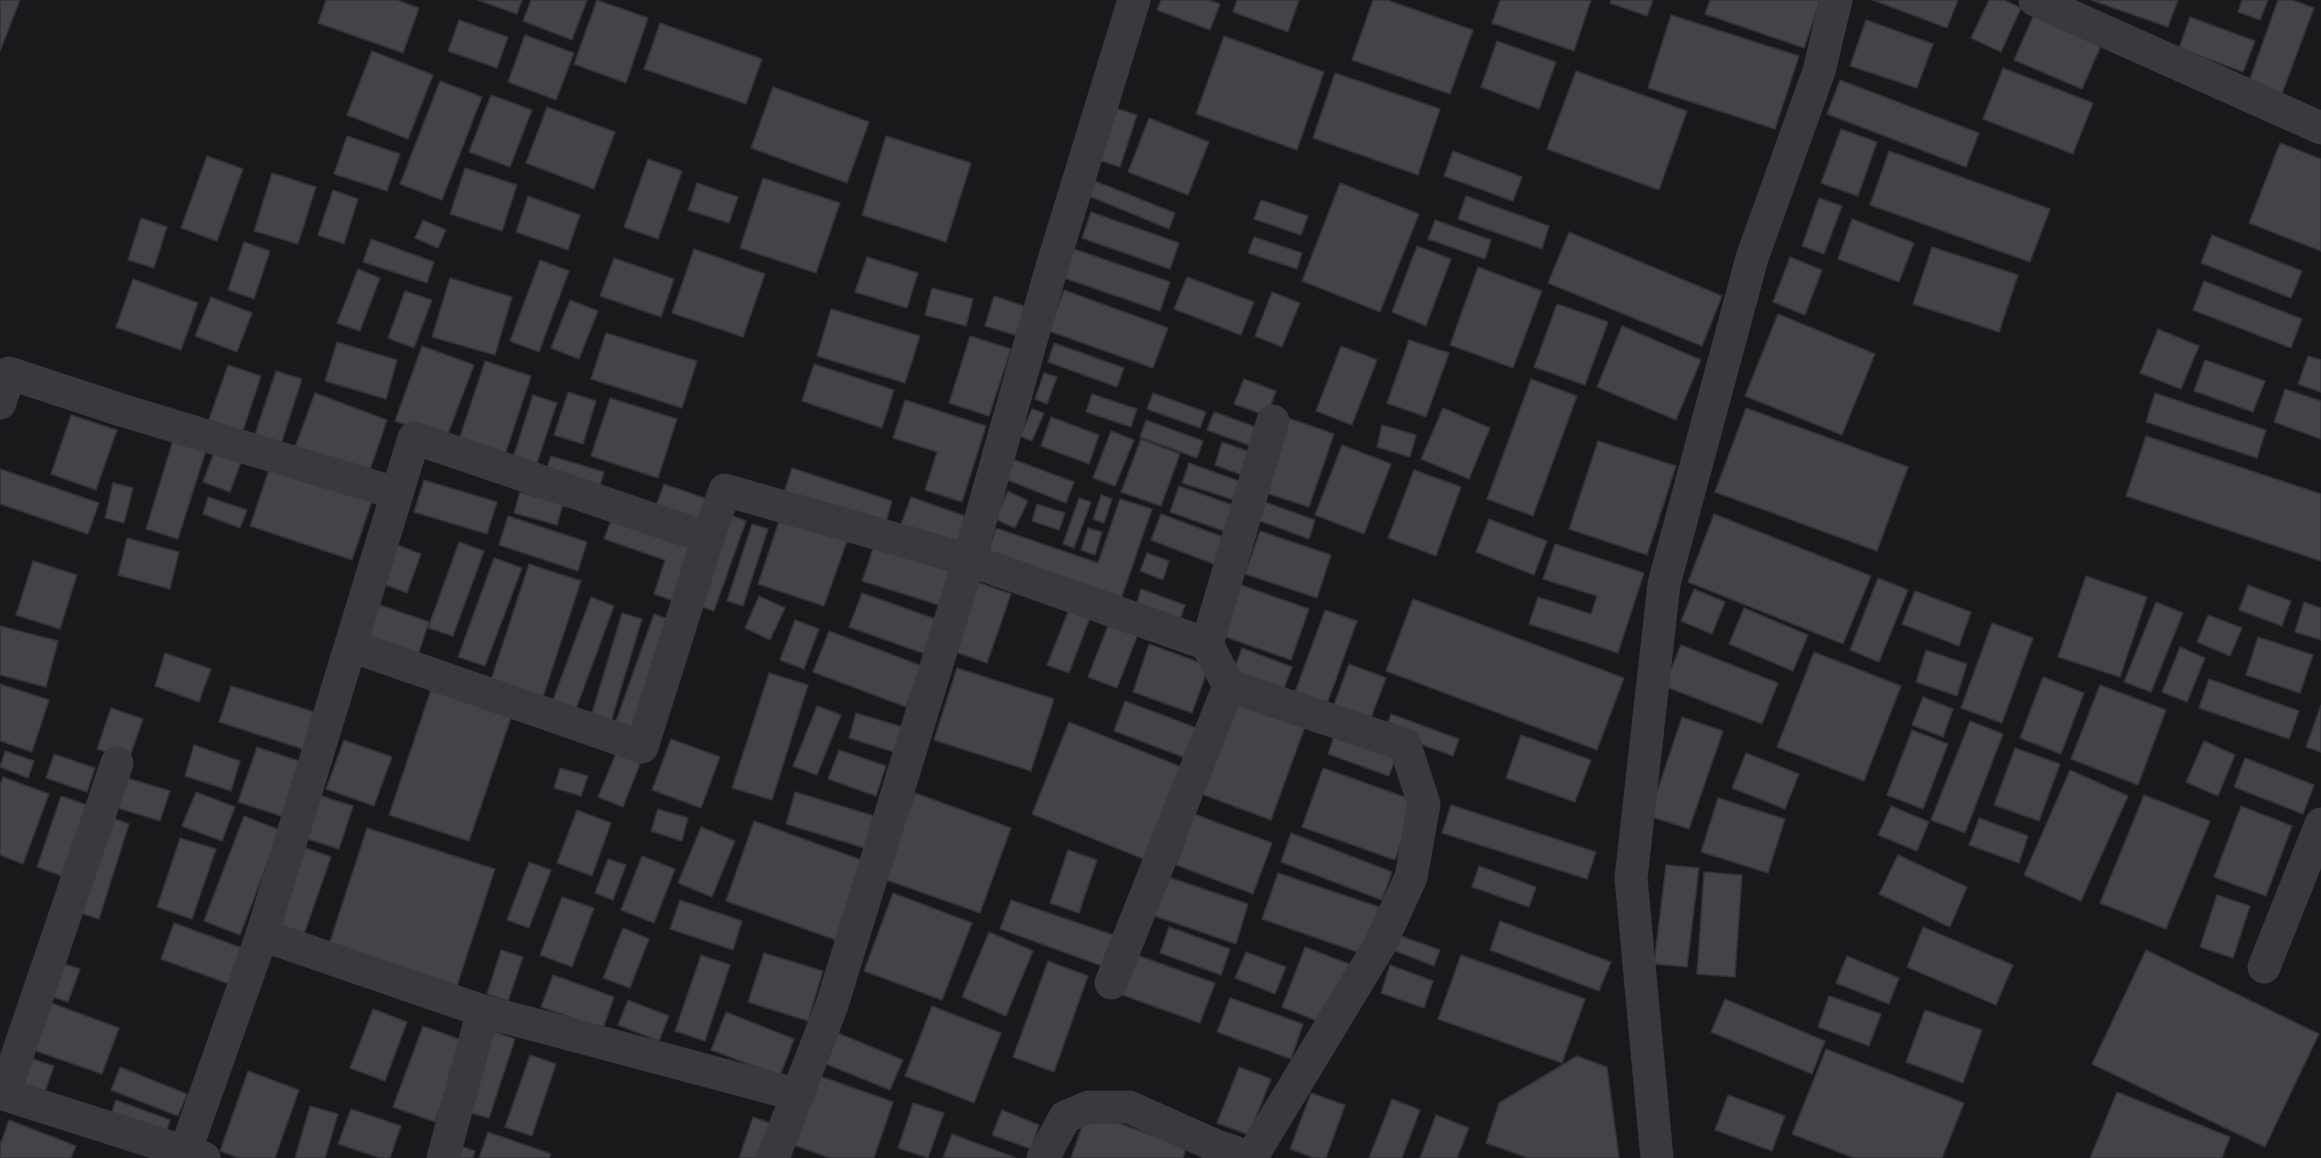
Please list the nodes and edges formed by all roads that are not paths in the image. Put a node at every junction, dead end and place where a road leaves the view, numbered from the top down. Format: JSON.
{"nodes":[{"id":1,"x":1134,"y":0,"type":"edge"},
{"id":2,"x":1836,"y":0,"type":"edge"},
{"id":3,"x":2035,"y":0,"type":"edge"},
{"id":4,"x":2321,"y":128,"type":"edge"},
{"id":5,"x":0,"y":403,"type":"edge"},
{"id":6,"x":1273,"y":421,"type":"dead end"},
{"id":7,"x":396,"y":493,"type":"junction"},
{"id":8,"x":708,"y":538,"type":"junction"},
{"id":9,"x":969,"y":560,"type":"junction"},
{"id":10,"x":1207,"y":644,"type":"junction"},
{"id":11,"x":351,"y":646,"type":"junction"},
{"id":12,"x":1229,"y":686,"type":"junction"},
{"id":13,"x":117,"y":763,"type":"dead end"},
{"id":14,"x":2321,"y":824,"type":"edge"},
{"id":15,"x":262,"y":935,"type":"junction"},
{"id":16,"x":2264,"y":967,"type":"dead end"},
{"id":17,"x":1111,"y":982,"type":"dead end"},
{"id":18,"x":483,"y":1011,"type":"junction"},
{"id":19,"x":2,"y":1094,"type":"edge"},
{"id":20,"x":798,"y":1095,"type":"junction"},
{"id":21,"x":1212,"y":1152,"type":"edge"},
{"id":22,"x":194,"y":1155,"type":"edge"},
{"id":23,"x":442,"y":1158,"type":"edge"},
{"id":24,"x":773,"y":1158,"type":"edge"},
{"id":25,"x":1043,"y":1158,"type":"edge"},
{"id":26,"x":1251,"y":1158,"type":"edge"},
{"id":27,"x":1657,"y":1158,"type":"edge"}],
"edges":[{"from":1,"to":9,"type":"street"},
{"from":2,"to":27,"type":"street"},
{"from":3,"to":4,"type":"street"},
{"from":5,"to":7,"type":"street"},
{"from":6,"to":10,"type":"street"},
{"from":7,"to":8,"type":"street"},
{"from":7,"to":11,"type":"street"},
{"from":8,"to":9,"type":"street"},
{"from":8,"to":11,"type":"street"},
{"from":9,"to":10,"type":"street"},
{"from":9,"to":20,"type":"street"},
{"from":10,"to":12,"type":"street"},
{"from":11,"to":15,"type":"street"},
{"from":12,"to":17,"type":"street"},
{"from":12,"to":26,"type":"street"},
{"from":13,"to":19,"type":"street"},
{"from":14,"to":16,"type":"street"},
{"from":15,"to":18,"type":"street"},
{"from":15,"to":22,"type":"street"},
{"from":18,"to":20,"type":"street"},
{"from":18,"to":23,"type":"street"},
{"from":19,"to":22,"type":"street"},
{"from":20,"to":24,"type":"street"},
{"from":21,"to":25,"type":"street"},
{"from":21,"to":26,"type":"street"}]}
